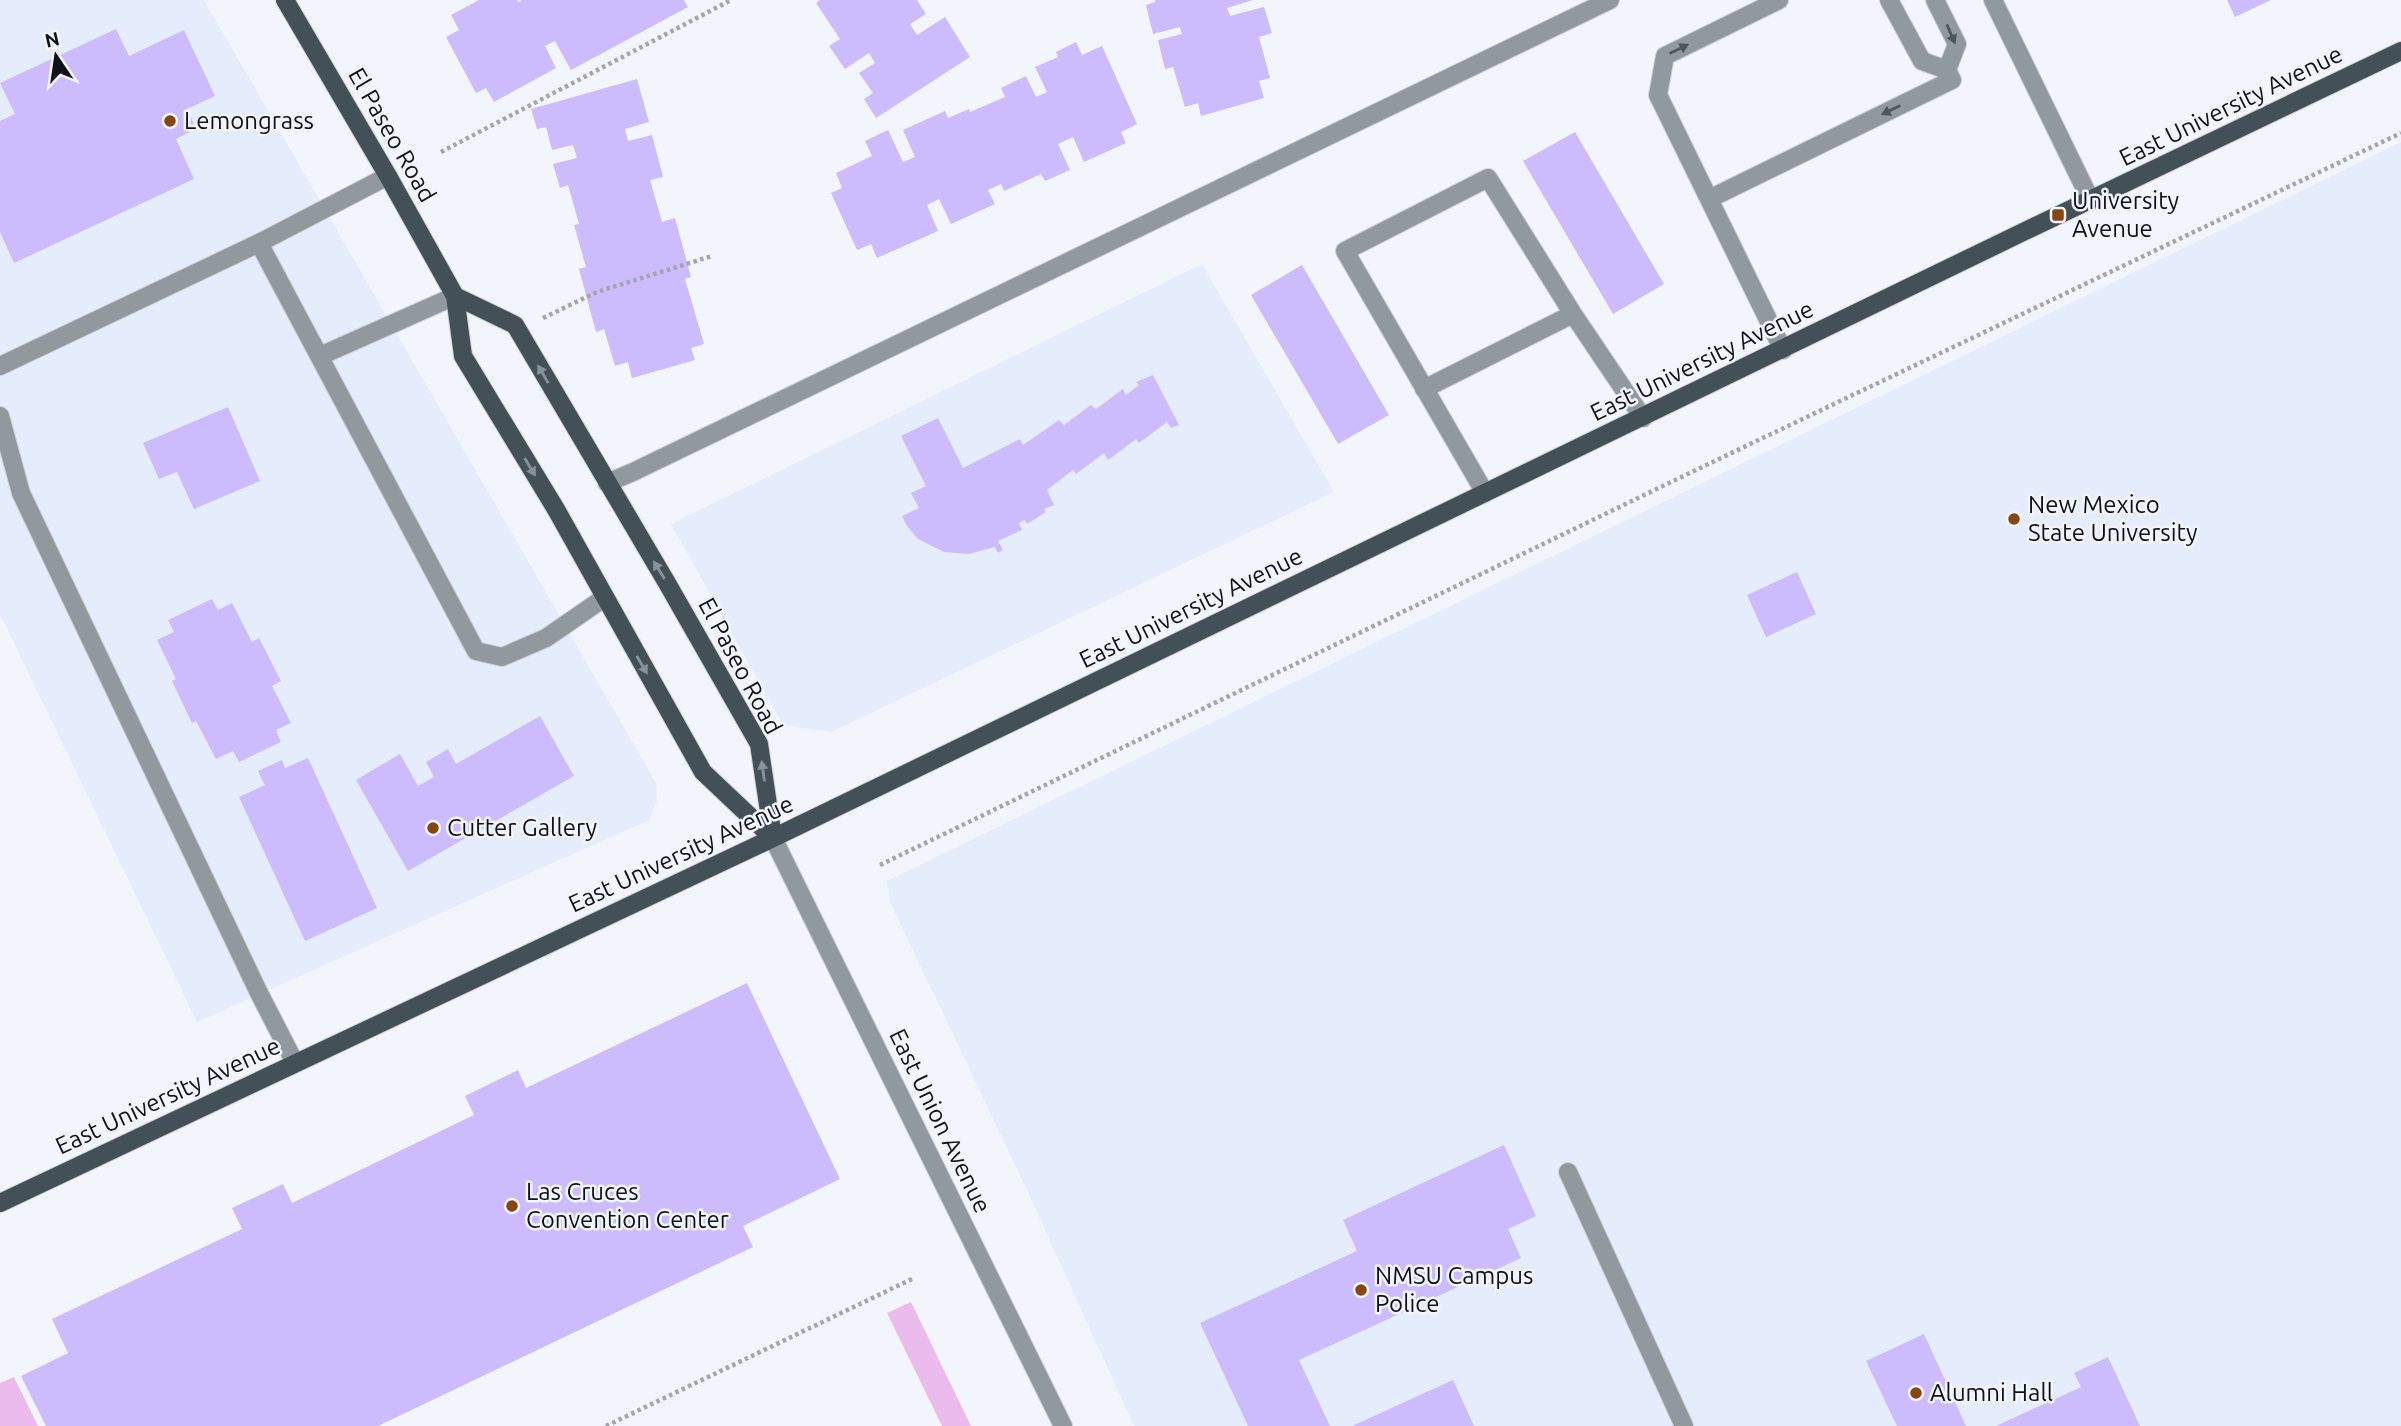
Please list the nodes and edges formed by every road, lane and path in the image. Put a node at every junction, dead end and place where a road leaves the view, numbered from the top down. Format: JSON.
{"nodes":[{"id":1,"x":285,"y":0,"type":"edge"},
{"id":2,"x":730,"y":0,"type":"edge"},
{"id":3,"x":1610,"y":0,"type":"edge"},
{"id":4,"x":1779,"y":0,"type":"edge"},
{"id":5,"x":1889,"y":0,"type":"edge"},
{"id":6,"x":1935,"y":0,"type":"edge"},
{"id":7,"x":1993,"y":0,"type":"edge"},
{"id":8,"x":2401,"y":51,"type":"edge"},
{"id":9,"x":1947,"y":70,"type":"junction"},
{"id":10,"x":2401,"y":133,"type":"edge"},
{"id":11,"x":441,"y":152,"type":"dead end"},
{"id":12,"x":388,"y":176,"type":"junction"},
{"id":13,"x":1709,"y":199,"type":"junction"},
{"id":14,"x":2091,"y":201,"type":"junction"},
{"id":15,"x":259,"y":243,"type":"junction"},
{"id":16,"x":712,"y":256,"type":"dead end"},
{"id":17,"x":454,"y":296,"type":"junction"},
{"id":18,"x":1573,"y":314,"type":"junction"},
{"id":19,"x":539,"y":320,"type":"dead end"},
{"id":20,"x":1783,"y":349,"type":"junction"},
{"id":21,"x":320,"y":356,"type":"junction"},
{"id":22,"x":0,"y":366,"type":"edge"},
{"id":23,"x":1424,"y":389,"type":"junction"},
{"id":24,"x":0,"y":416,"type":"edge"},
{"id":25,"x":1643,"y":418,"type":"junction"},
{"id":26,"x":607,"y":483,"type":"junction"},
{"id":27,"x":1485,"y":493,"type":"junction"},
{"id":28,"x":604,"y":598,"type":"junction"},
{"id":29,"x":773,"y":838,"type":"junction"},
{"id":30,"x":880,"y":865,"type":"dead end"},
{"id":31,"x":295,"y":1063,"type":"junction"},
{"id":32,"x":1568,"y":1172,"type":"dead end"},
{"id":33,"x":0,"y":1203,"type":"edge"},
{"id":34,"x":914,"y":1278,"type":"dead end"},
{"id":35,"x":606,"y":1426,"type":"edge"},
{"id":36,"x":1063,"y":1426,"type":"edge"},
{"id":37,"x":1684,"y":1426,"type":"edge"}],
"edges":[{"from":1,"to":12,"type":"main road","name":"El Paseo Road"},
{"from":2,"to":11,"type":"path"},
{"from":3,"to":26,"type":"street"},
{"from":13,"to":4,"type":"street","one_way":true},
{"from":5,"to":9,"type":"street"},
{"from":6,"to":9,"type":"street","one_way":true},
{"from":7,"to":14,"type":"street"},
{"from":8,"to":14,"type":"main road","name":"East University Avenue"},
{"from":9,"to":13,"type":"street","one_way":true},
{"from":10,"to":30,"type":"path"},
{"from":12,"to":15,"type":"street"},
{"from":12,"to":17,"type":"main road","name":"El Paseo Road"},
{"from":13,"to":20,"type":"street"},
{"from":14,"to":20,"type":"main road","name":"East University Avenue"},
{"from":15,"to":21,"type":"street"},
{"from":15,"to":22,"type":"street"},
{"from":16,"to":19,"type":"path"},
{"from":17,"to":21,"type":"street"},
{"from":26,"to":17,"type":"main road","name":"El Paseo Road","one_way":true},
{"from":17,"to":28,"type":"main road","name":"El Paseo Road","one_way":true},
{"from":18,"to":23,"type":"street"},
{"from":18,"to":23,"type":"street"},
{"from":18,"to":25,"type":"street"},
{"from":20,"to":25,"type":"main road","name":"East University Avenue"},
{"from":21,"to":28,"type":"street"},
{"from":23,"to":27,"type":"street"},
{"from":24,"to":31,"type":"street"},
{"from":25,"to":27,"type":"main road","name":"East University Avenue"},
{"from":29,"to":26,"type":"main road","name":"El Paseo Road","one_way":true},
{"from":27,"to":29,"type":"main road","name":"East University Avenue"},
{"from":28,"to":29,"type":"main road","name":"El Paseo Road","one_way":true},
{"from":29,"to":31,"type":"main road","name":"East University Avenue"},
{"from":29,"to":36,"type":"street","name":"East Union Avenue"},
{"from":31,"to":33,"type":"main road","name":"East University Avenue"},
{"from":32,"to":37,"type":"street"},
{"from":34,"to":35,"type":"path"}]}
